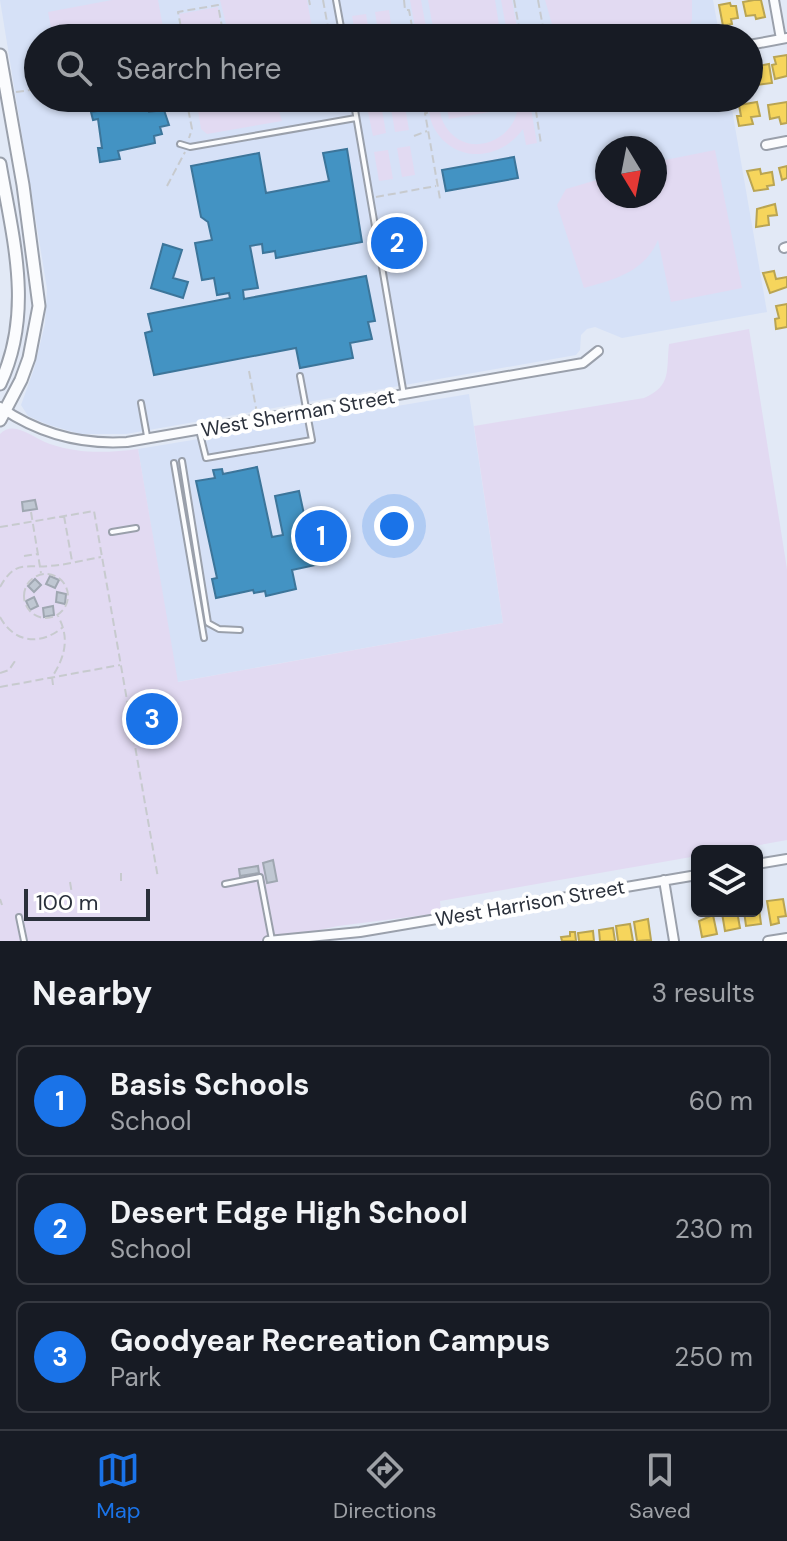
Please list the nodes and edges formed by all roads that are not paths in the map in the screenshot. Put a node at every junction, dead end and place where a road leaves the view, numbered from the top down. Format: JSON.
{"nodes":[{"id":1,"x":336,"y":0,"type":"edge"},
{"id":2,"x":774,"y":0,"type":"edge"},
{"id":3,"x":340,"y":24,"type":"edge"},
{"id":4,"x":784,"y":38,"type":"edge"},
{"id":5,"x":763,"y":42,"type":"edge"},
{"id":6,"x":0,"y":55,"type":"edge"},
{"id":7,"x":355,"y":112,"type":"edge"},
{"id":8,"x":356,"y":118,"type":"junction"},
{"id":9,"x":787,"y":141,"type":"edge"},
{"id":10,"x":180,"y":144,"type":"dead end"},
{"id":11,"x":766,"y":145,"type":"dead end"},
{"id":12,"x":0,"y":164,"type":"edge"},
{"id":13,"x":14,"y":245,"type":"junction"},
{"id":14,"x":39,"y":306,"type":"junction"},
{"id":15,"x":598,"y":351,"type":"dead end"},
{"id":16,"x":300,"y":376,"type":"dead end"},
{"id":17,"x":0,"y":384,"type":"edge"},
{"id":18,"x":404,"y":395,"type":"junction"},
{"id":19,"x":141,"y":403,"type":"dead end"},
{"id":20,"x":306,"y":412,"type":"junction"},
{"id":21,"x":2,"y":413,"type":"edge"},
{"id":22,"x":199,"y":430,"type":"junction"},
{"id":23,"x":147,"y":439,"type":"junction"},
{"id":24,"x":182,"y":461,"type":"dead end"},
{"id":25,"x":174,"y":463,"type":"dead end"},
{"id":26,"x":136,"y":528,"type":"dead end"},
{"id":27,"x":112,"y":532,"type":"dead end"},
{"id":28,"x":240,"y":630,"type":"dead end"},
{"id":29,"x":204,"y":638,"type":"dead end"},
{"id":30,"x":787,"y":859,"type":"edge"},
{"id":31,"x":763,"y":863,"type":"edge"},
{"id":32,"x":691,"y":876,"type":"edge"},
{"id":33,"x":664,"y":880,"type":"junction"},
{"id":34,"x":225,"y":884,"type":"dead end"},
{"id":35,"x":19,"y":917,"type":"dead end"},
{"id":36,"x":361,"y":936,"type":"edge"},
{"id":37,"x":787,"y":938,"type":"edge"},
{"id":38,"x":24,"y":941,"type":"edge"},
{"id":39,"x":270,"y":941,"type":"edge"},
{"id":40,"x":674,"y":941,"type":"edge"},
{"id":41,"x":768,"y":941,"type":"edge"}],
"edges":[{"from":1,"to":3,"type":"lane"},
{"from":2,"to":4,"type":"street"},
{"from":4,"to":5,"type":"street"},
{"from":6,"to":14,"type":"street"},
{"from":7,"to":8,"type":"lane"},
{"from":8,"to":10,"type":"lane"},
{"from":8,"to":18,"type":"lane"},
{"from":9,"to":11,"type":"street"},
{"from":12,"to":13,"type":"street"},
{"from":13,"to":14,"type":"street"},
{"from":13,"to":17,"type":"street"},
{"from":14,"to":21,"type":"street"},
{"from":15,"to":18,"type":"street","name":"West Sherman Street"},
{"from":16,"to":20,"type":"lane"},
{"from":18,"to":20,"type":"street","name":"West Sherman Street"},
{"from":19,"to":23,"type":"lane"},
{"from":20,"to":22,"type":"street","name":"West Sherman Street"},
{"from":20,"to":22,"type":"lane"},
{"from":21,"to":23,"type":"street","name":"West Sherman Street"},
{"from":22,"to":23,"type":"street","name":"West Sherman Street"},
{"from":24,"to":28,"type":"lane"},
{"from":25,"to":29,"type":"lane"},
{"from":26,"to":27,"type":"lane"},
{"from":30,"to":31,"type":"street"},
{"from":32,"to":33,"type":"street","name":"West Harrison Street"},
{"from":33,"to":36,"type":"street","name":"West Harrison Street"},
{"from":33,"to":40,"type":"street"},
{"from":34,"to":39,"type":"lane"},
{"from":35,"to":38,"type":"lane"},
{"from":36,"to":39,"type":"street","name":"West Harrison Street"},
{"from":37,"to":41,"type":"street"}]}
